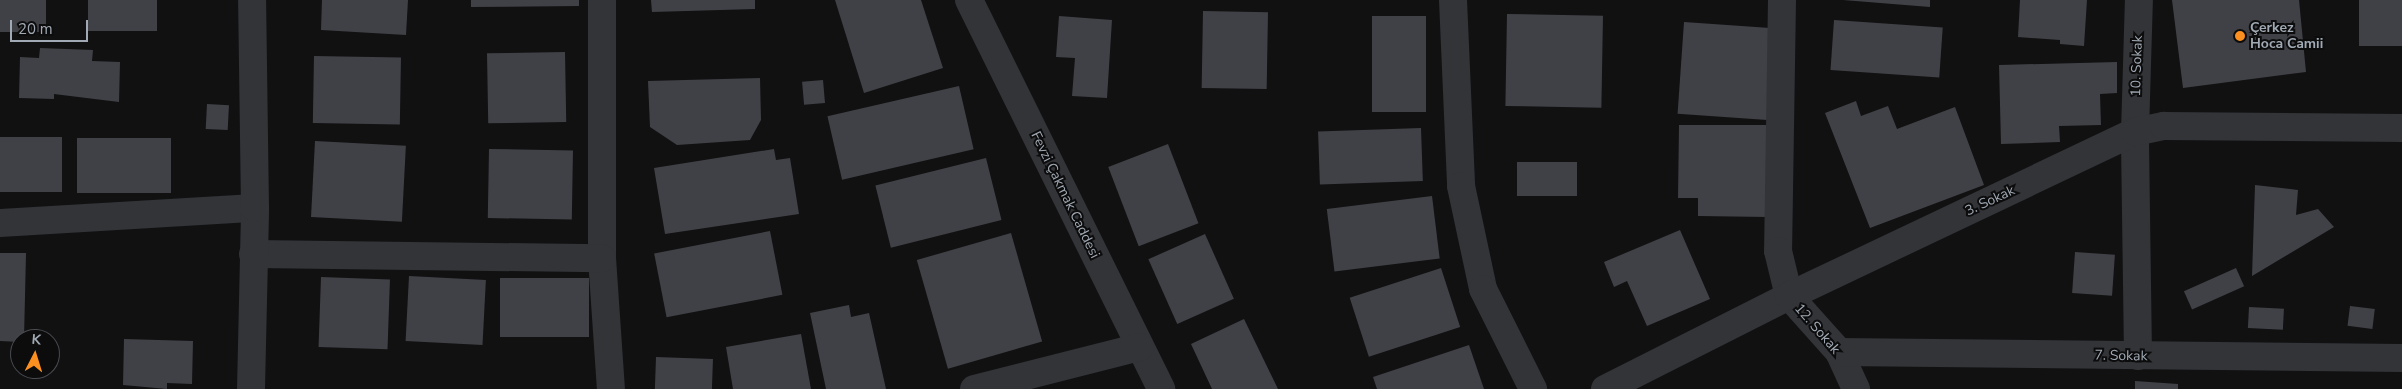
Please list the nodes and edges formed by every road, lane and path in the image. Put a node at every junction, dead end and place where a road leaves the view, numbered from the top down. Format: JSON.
{"nodes":[{"id":1,"x":252,"y":0,"type":"edge"},
{"id":2,"x":602,"y":0,"type":"edge"},
{"id":3,"x":969,"y":0,"type":"edge"},
{"id":4,"x":1453,"y":0,"type":"edge"},
{"id":5,"x":1782,"y":0,"type":"edge"},
{"id":6,"x":2139,"y":0,"type":"edge"},
{"id":7,"x":2402,"y":128,"type":"edge"},
{"id":8,"x":2135,"y":132,"type":"junction"},
{"id":9,"x":255,"y":208,"type":"junction"},
{"id":10,"x":0,"y":223,"type":"edge"},
{"id":11,"x":253,"y":254,"type":"junction"},
{"id":12,"x":602,"y":258,"type":"junction"},
{"id":13,"x":1789,"y":296,"type":"junction"},
{"id":14,"x":1140,"y":347,"type":"junction"},
{"id":15,"x":1839,"y":352,"type":"junction"},
{"id":16,"x":2138,"y":356,"type":"junction"},
{"id":17,"x":2402,"y":358,"type":"edge"},
{"id":18,"x":251,"y":389,"type":"edge"},
{"id":19,"x":610,"y":389,"type":"edge"},
{"id":20,"x":974,"y":389,"type":"edge"},
{"id":21,"x":1161,"y":389,"type":"edge"},
{"id":22,"x":1533,"y":389,"type":"edge"},
{"id":23,"x":1605,"y":389,"type":"edge"},
{"id":24,"x":1856,"y":389,"type":"edge"}],
"edges":[{"from":1,"to":9,"type":"street"},
{"from":2,"to":12,"type":"street"},
{"from":3,"to":14,"type":"street","name":"Fevzi Çakmak Caddesi"},
{"from":4,"to":22,"type":"street"},
{"from":5,"to":13,"type":"street"},
{"from":6,"to":8,"type":"street","name":"10. Sokak"},
{"from":7,"to":8,"type":"street","name":"3. Sokak"},
{"from":8,"to":13,"type":"street","name":"3. Sokak"},
{"from":8,"to":16,"type":"street","name":"10. Sokak"},
{"from":9,"to":10,"type":"street"},
{"from":9,"to":11,"type":"street"},
{"from":11,"to":12,"type":"street"},
{"from":11,"to":18,"type":"street"},
{"from":12,"to":19,"type":"street"},
{"from":13,"to":15,"type":"street","name":"12. Sokak"},
{"from":13,"to":23,"type":"street","name":"3. Sokak"},
{"from":14,"to":20,"type":"street"},
{"from":14,"to":21,"type":"street","name":"Fevzi Çakmak Caddesi"},
{"from":15,"to":16,"type":"street","name":"7. Sokak"},
{"from":15,"to":24,"type":"street","name":"12. Sokak"},
{"from":16,"to":17,"type":"street","name":"7. Sokak"}]}
